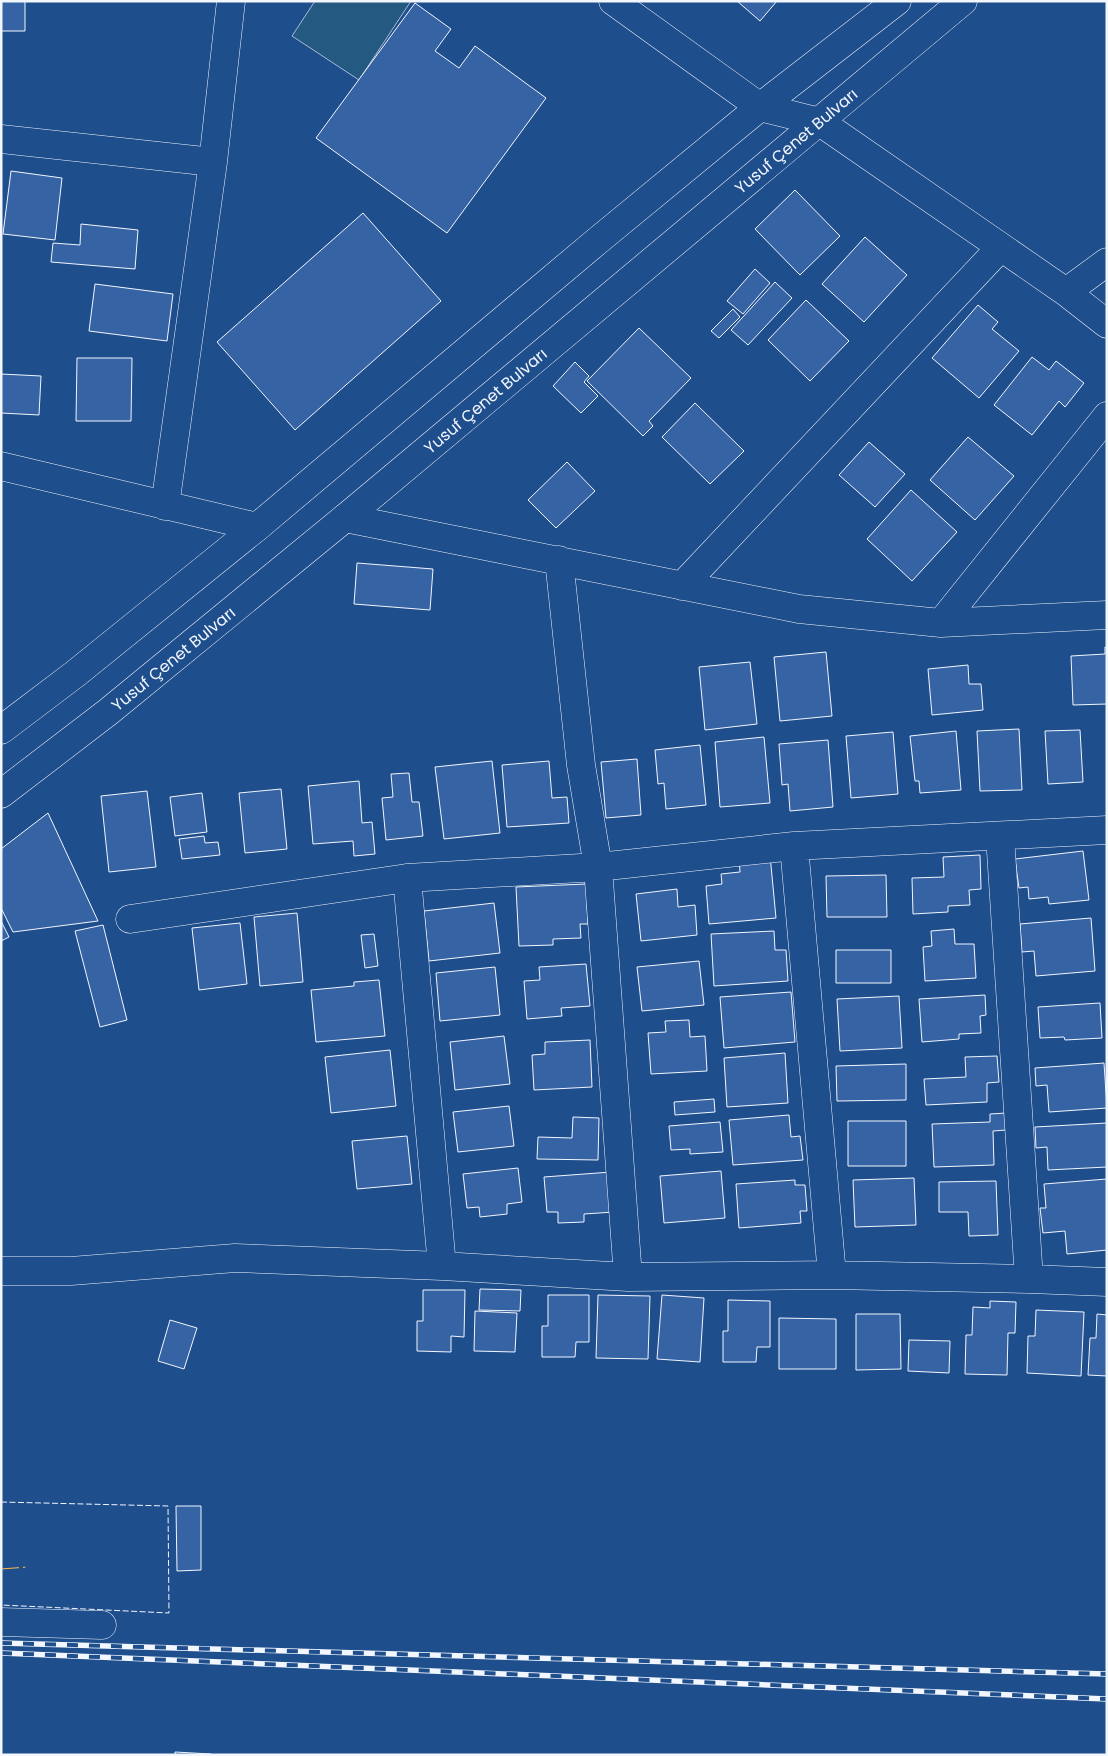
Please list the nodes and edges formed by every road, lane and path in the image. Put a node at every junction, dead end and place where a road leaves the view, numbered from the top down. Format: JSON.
{"nodes":[{"id":1,"x":231,"y":1,"type":"edge"},
{"id":2,"x":613,"y":1,"type":"edge"},
{"id":3,"x":897,"y":1,"type":"edge"},
{"id":4,"x":962,"y":1,"type":"edge"},
{"id":5,"x":760,"y":107,"type":"junction"},
{"id":6,"x":820,"y":122,"type":"junction"},
{"id":7,"x":1,"y":139,"type":"edge"},
{"id":8,"x":213,"y":162,"type":"junction"},
{"id":9,"x":1001,"y":247,"type":"junction"},
{"id":10,"x":1107,"y":262,"type":"edge"},
{"id":11,"x":1066,"y":292,"type":"junction"},
{"id":12,"x":1107,"y":324,"type":"edge"},
{"id":13,"x":1107,"y":416,"type":"edge"},
{"id":14,"x":1,"y":466,"type":"edge"},
{"id":15,"x":165,"y":506,"type":"junction"},
{"id":16,"x":345,"y":518,"type":"junction"},
{"id":17,"x":258,"y":527,"type":"junction"},
{"id":18,"x":558,"y":560,"type":"junction"},
{"id":19,"x":682,"y":586,"type":"junction"},
{"id":20,"x":1107,"y":616,"type":"edge"},
{"id":21,"x":941,"y":623,"type":"junction"},
{"id":22,"x":1,"y":730,"type":"edge"},
{"id":23,"x":1,"y":794,"type":"edge"},
{"id":24,"x":1107,"y":830,"type":"edge"},
{"id":25,"x":1000,"y":836,"type":"junction"},
{"id":26,"x":794,"y":846,"type":"junction"},
{"id":27,"x":598,"y":867,"type":"junction"},
{"id":28,"x":407,"y":878,"type":"junction"},
{"id":29,"x":130,"y":919,"type":"dead end"},
{"id":30,"x":442,"y":1266,"type":"junction"},
{"id":31,"x":1,"y":1271,"type":"edge"},
{"id":32,"x":832,"y":1275,"type":"junction"},
{"id":33,"x":628,"y":1277,"type":"junction"},
{"id":34,"x":1029,"y":1279,"type":"junction"},
{"id":35,"x":1107,"y":1282,"type":"edge"},
{"id":36,"x":1,"y":1622,"type":"edge"},
{"id":37,"x":102,"y":1625,"type":"dead end"}],
"edges":[{"from":1,"to":8,"type":"main road"},
{"from":2,"to":5,"type":"main road"},
{"from":3,"to":5,"type":"main road"},
{"from":4,"to":6,"type":"main road","name":"Yusuf Çenet Bulvarı"},
{"from":5,"to":6,"type":"main road"},
{"from":5,"to":17,"type":"main road"},
{"from":6,"to":9,"type":"main road"},
{"from":6,"to":16,"type":"main road","name":"Yusuf Çenet Bulvarı"},
{"from":7,"to":8,"type":"main road"},
{"from":8,"to":15,"type":"main road"},
{"from":9,"to":11,"type":"main road"},
{"from":9,"to":19,"type":"main road"},
{"from":10,"to":11,"type":"main road"},
{"from":11,"to":12,"type":"main road"},
{"from":13,"to":21,"type":"main road"},
{"from":14,"to":15,"type":"main road"},
{"from":15,"to":17,"type":"main road"},
{"from":16,"to":18,"type":"main road"},
{"from":16,"to":23,"type":"main road","name":"Yusuf Çenet Bulvarı"},
{"from":17,"to":22,"type":"main road"},
{"from":18,"to":19,"type":"main road"},
{"from":18,"to":27,"type":"main road"},
{"from":19,"to":21,"type":"main road"},
{"from":20,"to":21,"type":"main road"},
{"from":24,"to":25,"type":"main road"},
{"from":25,"to":26,"type":"main road"},
{"from":25,"to":34,"type":"main road"},
{"from":26,"to":27,"type":"main road"},
{"from":26,"to":32,"type":"main road"},
{"from":27,"to":28,"type":"main road"},
{"from":27,"to":33,"type":"main road"},
{"from":28,"to":29,"type":"main road"},
{"from":28,"to":30,"type":"main road"},
{"from":30,"to":31,"type":"main road"},
{"from":30,"to":33,"type":"main road"},
{"from":32,"to":33,"type":"main road"},
{"from":32,"to":34,"type":"main road"},
{"from":34,"to":35,"type":"main road"},
{"from":36,"to":37,"type":"main road"}]}
